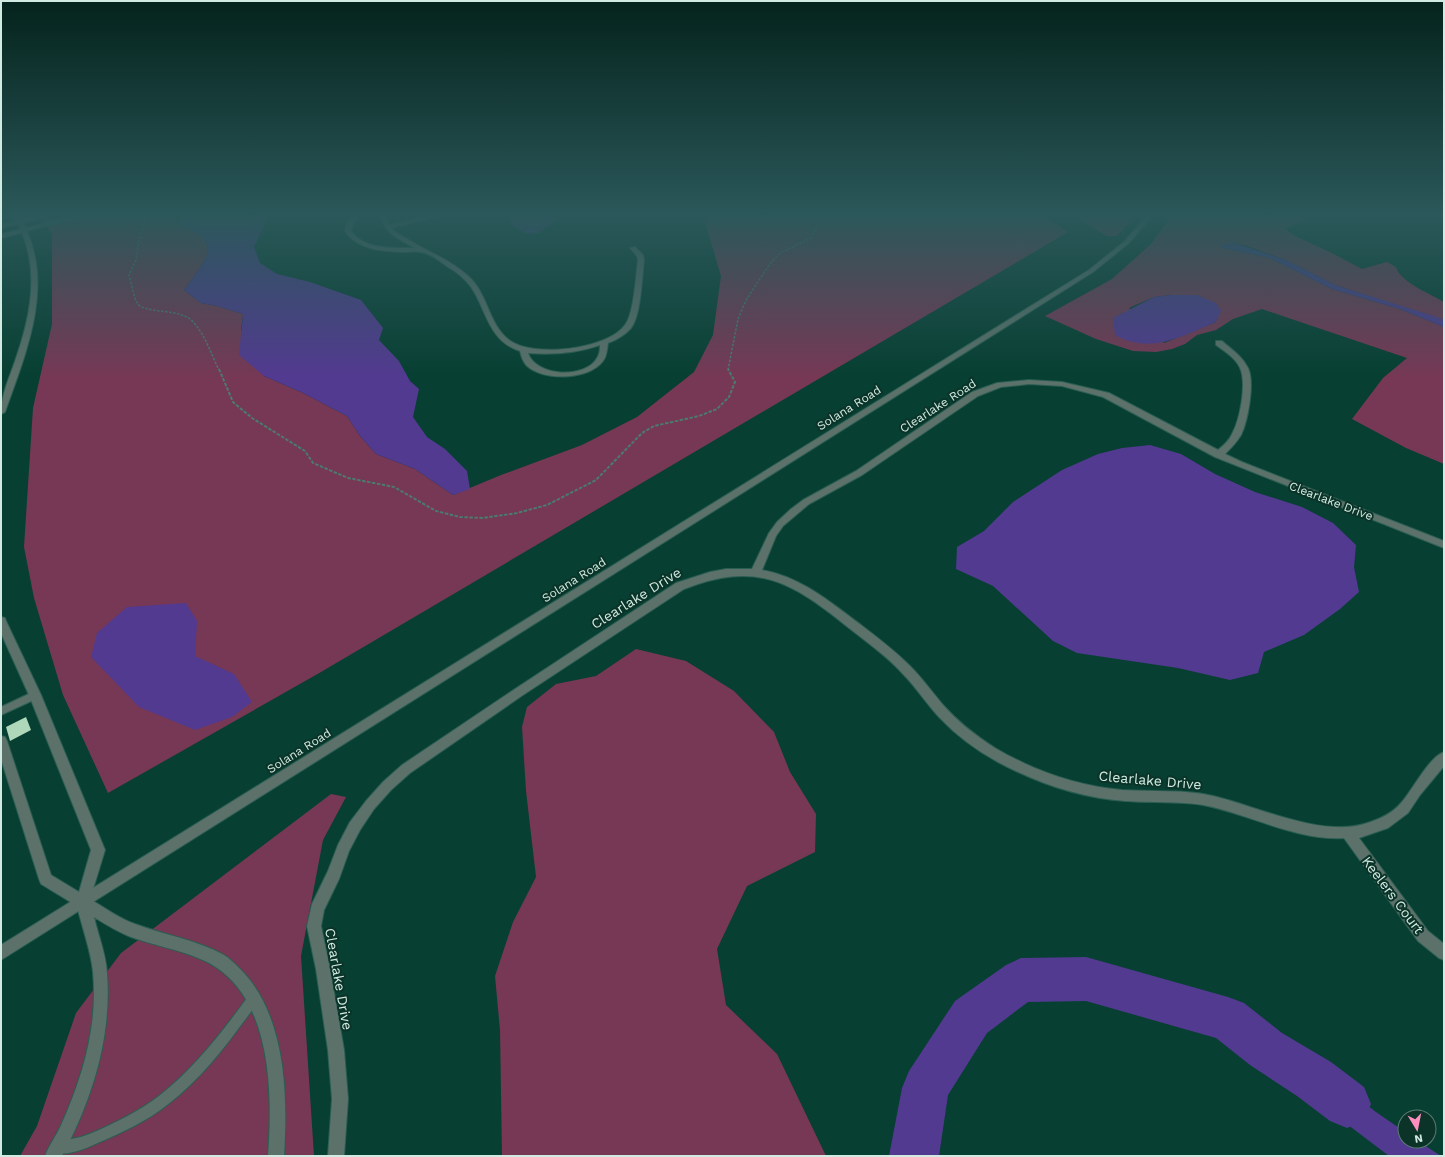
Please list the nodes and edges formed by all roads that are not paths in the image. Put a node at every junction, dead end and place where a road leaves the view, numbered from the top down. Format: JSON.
{"nodes":[{"id":1,"x":34,"y":269,"type":"edge"},
{"id":2,"x":455,"y":269,"type":"edge"},
{"id":3,"x":640,"y":269,"type":"edge"},
{"id":4,"x":1093,"y":269,"type":"edge"},
{"id":5,"x":604,"y":342,"type":"junction"},
{"id":6,"x":1220,"y":343,"type":"dead end"},
{"id":7,"x":523,"y":350,"type":"junction"},
{"id":8,"x":1,"y":412,"type":"edge"},
{"id":9,"x":1218,"y":455,"type":"junction"},
{"id":10,"x":1444,"y":545,"type":"edge"},
{"id":11,"x":756,"y":572,"type":"junction"},
{"id":12,"x":1,"y":621,"type":"edge"},
{"id":13,"x":35,"y":695,"type":"junction"},
{"id":14,"x":1,"y":711,"type":"edge"},
{"id":15,"x":1,"y":741,"type":"edge"},
{"id":16,"x":1444,"y":757,"type":"edge"},
{"id":17,"x":1347,"y":832,"type":"junction"},
{"id":18,"x":83,"y":901,"type":"junction"},
{"id":19,"x":1,"y":953,"type":"edge"},
{"id":20,"x":1444,"y":953,"type":"edge"},
{"id":21,"x":254,"y":997,"type":"junction"},
{"id":22,"x":56,"y":1151,"type":"edge"},
{"id":23,"x":276,"y":1156,"type":"edge"},
{"id":24,"x":336,"y":1156,"type":"edge"}],
"edges":[{"from":1,"to":8,"type":"street"},
{"from":2,"to":7,"type":"street"},
{"from":3,"to":5,"type":"street"},
{"from":4,"to":18,"type":"street","name":"Solana Road"},
{"from":5,"to":7,"type":"street"},
{"from":5,"to":7,"type":"street"},
{"from":6,"to":9,"type":"street"},
{"from":9,"to":10,"type":"street","name":"Clearlake Drive"},
{"from":9,"to":11,"type":"street","name":"Clearlake Road"},
{"from":11,"to":17,"type":"street","name":"Clearlake Drive"},
{"from":11,"to":24,"type":"street","name":"Clearlake Drive"},
{"from":12,"to":13,"type":"street"},
{"from":13,"to":14,"type":"lane"},
{"from":13,"to":18,"type":"street"},
{"from":15,"to":18,"type":"street"},
{"from":16,"to":17,"type":"street","name":"Clearlake Drive"},
{"from":17,"to":20,"type":"street","name":"Keelers Court"},
{"from":18,"to":19,"type":"street","name":"Solana Road"},
{"from":18,"to":21,"type":"street"},
{"from":18,"to":22,"type":"street"},
{"from":21,"to":22,"type":"lane"},
{"from":21,"to":23,"type":"street"}]}
